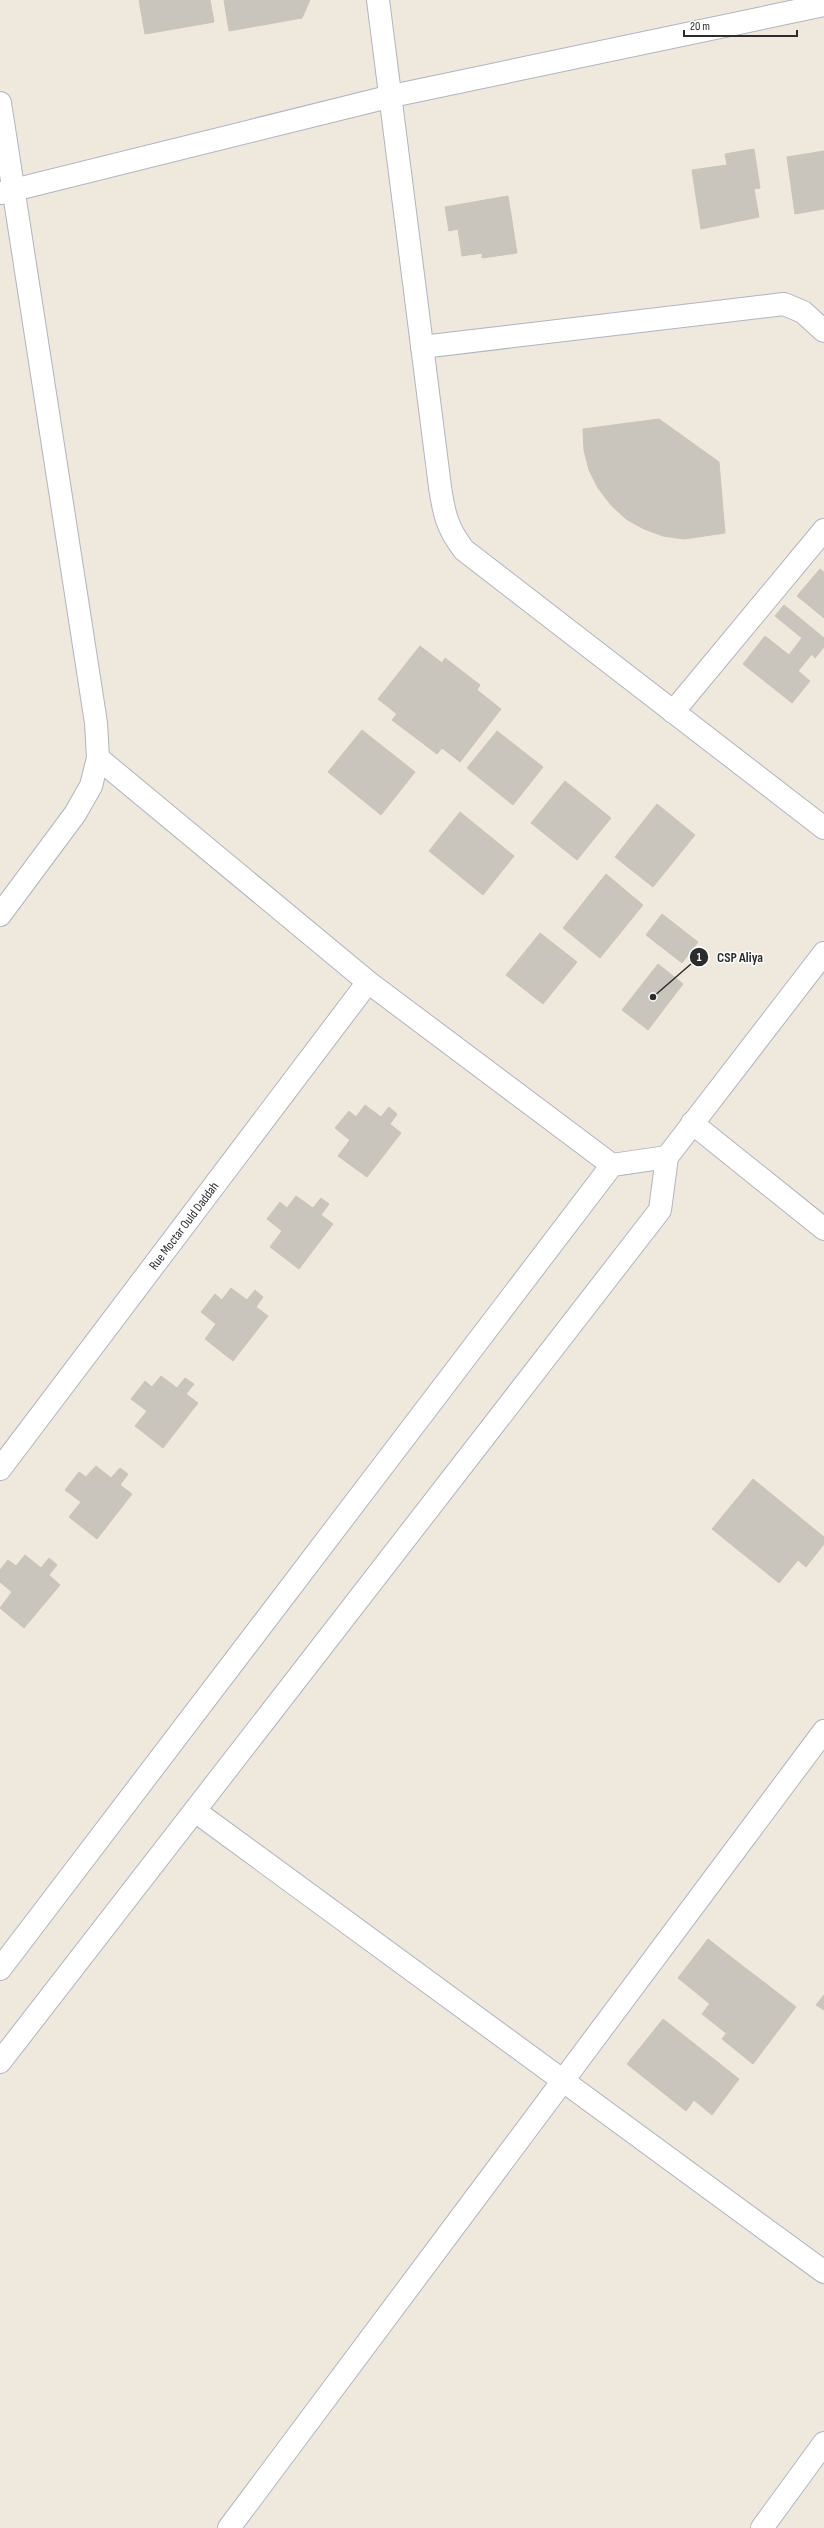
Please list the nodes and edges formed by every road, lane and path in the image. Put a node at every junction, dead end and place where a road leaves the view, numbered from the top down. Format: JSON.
{"nodes":[{"id":1,"x":378,"y":0,"type":"edge"},
{"id":2,"x":824,"y":5,"type":"edge"},
{"id":3,"x":392,"y":96,"type":"junction"},
{"id":4,"x":0,"y":103,"type":"edge"},
{"id":5,"x":7,"y":192,"type":"edge"},
{"id":6,"x":824,"y":330,"type":"edge"},
{"id":7,"x":422,"y":347,"type":"junction"},
{"id":8,"x":824,"y":530,"type":"edge"},
{"id":9,"x":673,"y":712,"type":"junction"},
{"id":10,"x":98,"y":758,"type":"junction"},
{"id":11,"x":824,"y":828,"type":"edge"},
{"id":12,"x":0,"y":915,"type":"edge"},
{"id":13,"x":824,"y":953,"type":"edge"},
{"id":14,"x":368,"y":982,"type":"junction"},
{"id":15,"x":692,"y":1123,"type":"junction"},
{"id":16,"x":667,"y":1157,"type":"junction"},
{"id":17,"x":612,"y":1165,"type":"junction"},
{"id":18,"x":824,"y":1229,"type":"edge"},
{"id":19,"x":0,"y":1469,"type":"edge"},
{"id":20,"x":821,"y":1741,"type":"edge"},
{"id":21,"x":195,"y":1811,"type":"junction"},
{"id":22,"x":0,"y":1969,"type":"edge"},
{"id":23,"x":0,"y":2062,"type":"edge"},
{"id":24,"x":563,"y":2080,"type":"junction"},
{"id":25,"x":824,"y":2272,"type":"edge"},
{"id":26,"x":824,"y":2443,"type":"edge"},
{"id":27,"x":229,"y":2528,"type":"edge"},
{"id":28,"x":762,"y":2528,"type":"edge"}],
"edges":[{"from":1,"to":3,"type":"street"},
{"from":2,"to":3,"type":"street"},
{"from":3,"to":5,"type":"street"},
{"from":3,"to":7,"type":"street"},
{"from":4,"to":5,"type":"street"},
{"from":5,"to":10,"type":"street"},
{"from":6,"to":7,"type":"street"},
{"from":7,"to":9,"type":"street"},
{"from":8,"to":9,"type":"street"},
{"from":9,"to":11,"type":"street"},
{"from":10,"to":12,"type":"street"},
{"from":10,"to":14,"type":"street"},
{"from":13,"to":15,"type":"street"},
{"from":14,"to":17,"type":"street"},
{"from":14,"to":19,"type":"street","name":"Rue Moctar Ould Daddah"},
{"from":15,"to":16,"type":"street"},
{"from":15,"to":18,"type":"street"},
{"from":16,"to":17,"type":"street"},
{"from":16,"to":21,"type":"street"},
{"from":17,"to":22,"type":"street"},
{"from":20,"to":24,"type":"street"},
{"from":21,"to":23,"type":"street"},
{"from":21,"to":24,"type":"street"},
{"from":24,"to":25,"type":"street"},
{"from":24,"to":27,"type":"street"},
{"from":26,"to":28,"type":"street"}]}
